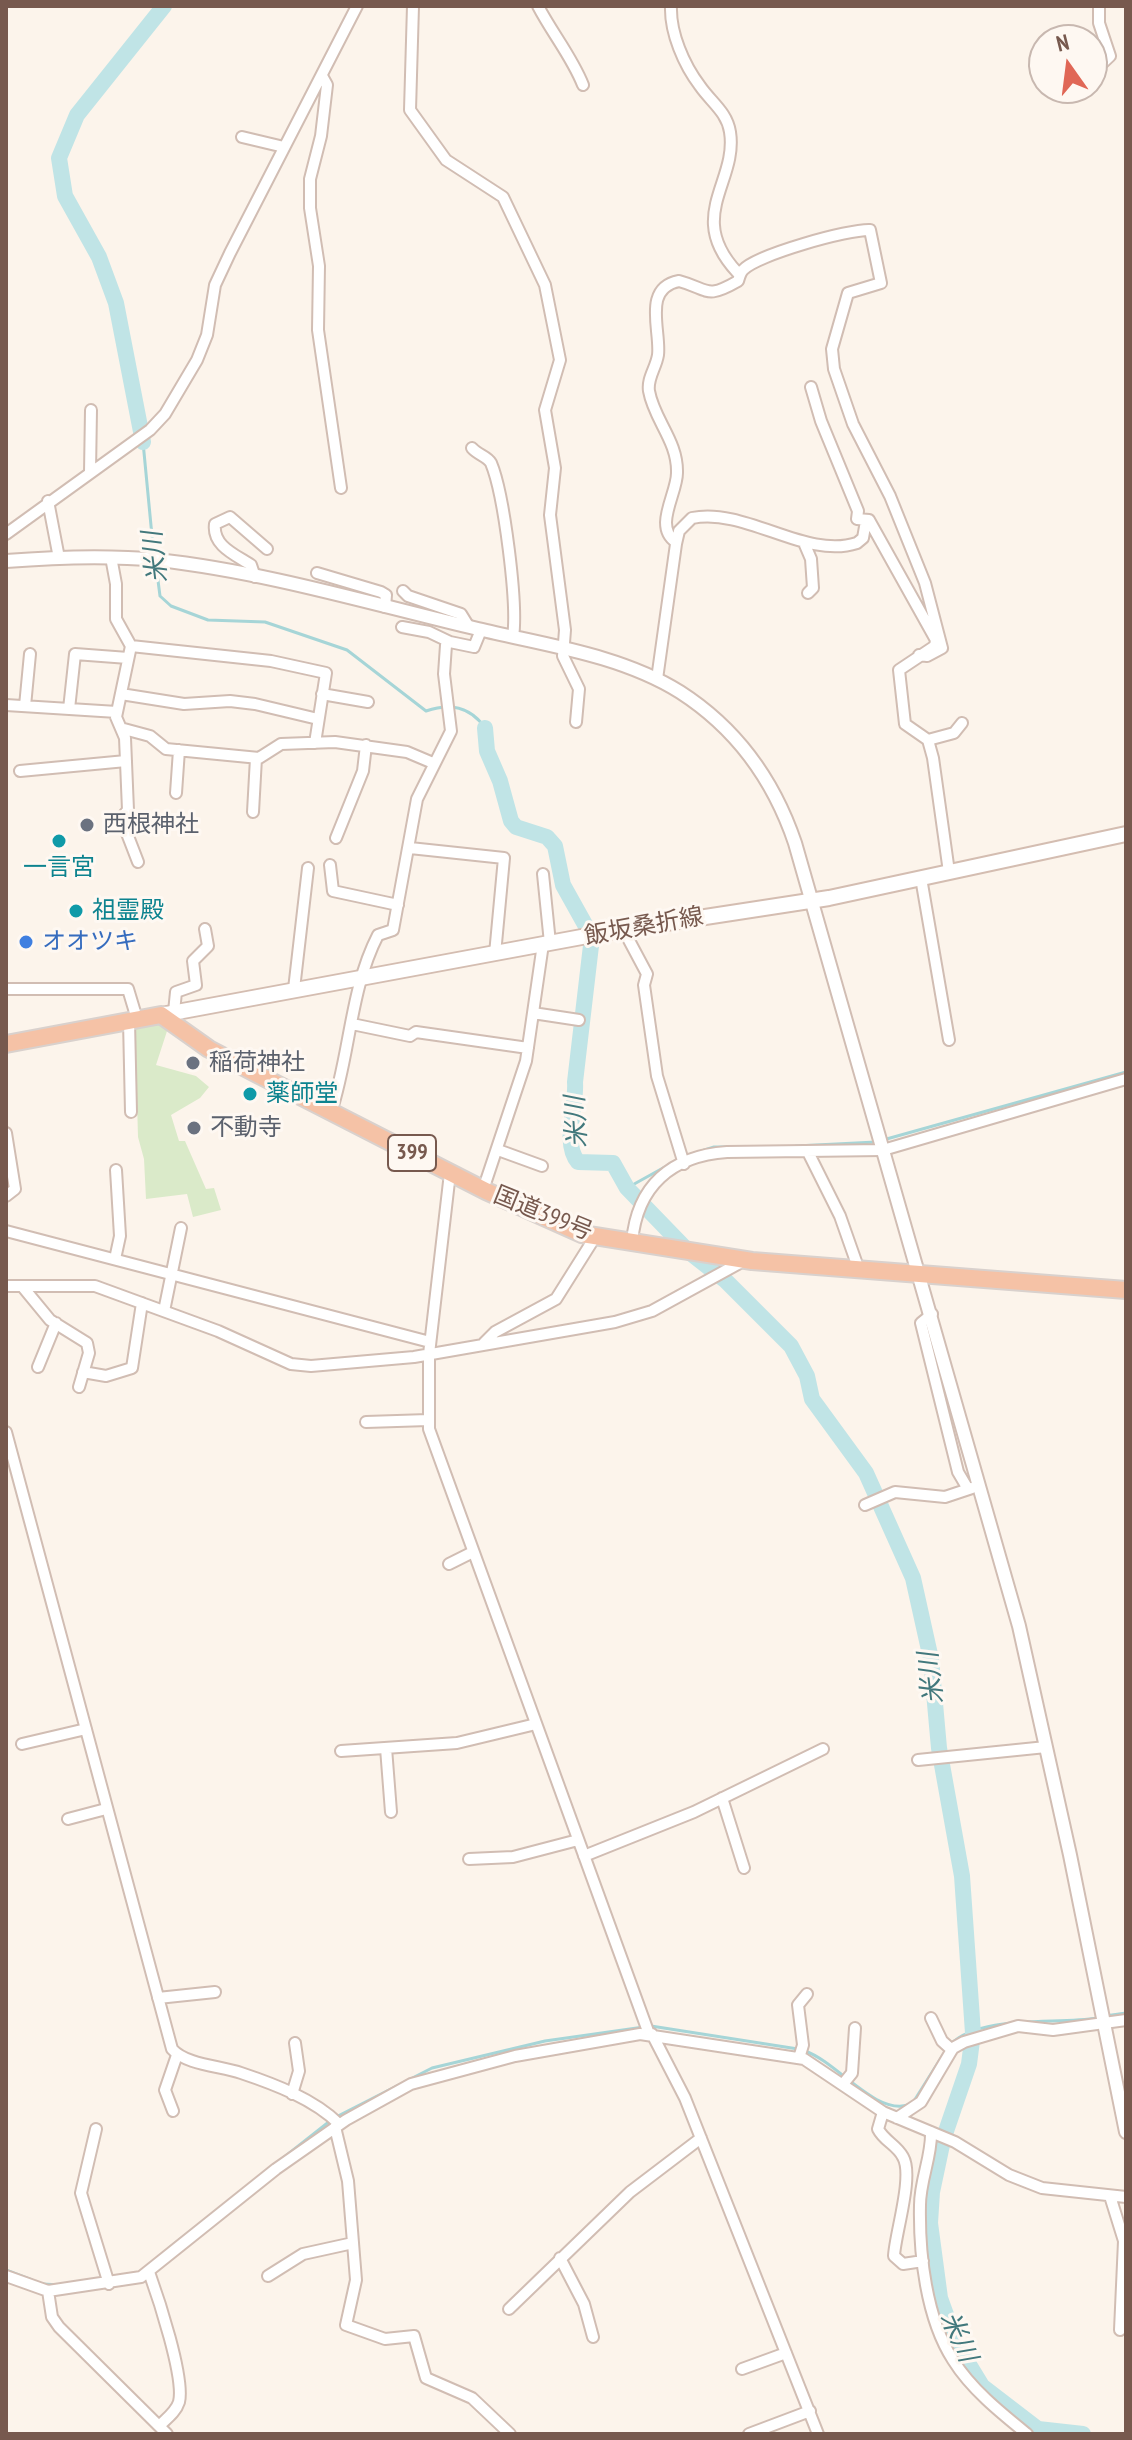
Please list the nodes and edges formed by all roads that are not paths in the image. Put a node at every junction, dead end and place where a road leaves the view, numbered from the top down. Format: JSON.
{"nodes":[{"id":1,"x":357,"y":6,"type":"edge"},
{"id":2,"x":413,"y":6,"type":"edge"},
{"id":3,"x":538,"y":6,"type":"edge"},
{"id":4,"x":671,"y":6,"type":"edge"},
{"id":5,"x":322,"y":76,"type":"junction"},
{"id":6,"x":583,"y":85,"type":"dead end"},
{"id":7,"x":242,"y":137,"type":"dead end"},
{"id":8,"x":284,"y":147,"type":"junction"},
{"id":9,"x":741,"y":271,"type":"junction"},
{"id":10,"x":811,"y":387,"type":"dead end"},
{"id":11,"x":91,"y":410,"type":"dead end"},
{"id":12,"x":472,"y":448,"type":"dead end"},
{"id":13,"x":90,"y":472,"type":"junction"},
{"id":14,"x":341,"y":488,"type":"dead end"},
{"id":15,"x":48,"y":501,"type":"junction"},
{"id":16,"x":866,"y":521,"type":"junction"},
{"id":17,"x":6,"y":534,"type":"edge"},
{"id":18,"x":676,"y":542,"type":"junction"},
{"id":19,"x":805,"y":545,"type":"junction"},
{"id":20,"x":267,"y":549,"type":"dead end"},
{"id":21,"x":111,"y":557,"type":"junction"},
{"id":22,"x":59,"y":558,"type":"junction"},
{"id":23,"x":6,"y":561,"type":"edge"},
{"id":24,"x":317,"y":573,"type":"dead end"},
{"id":25,"x":255,"y":577,"type":"junction"},
{"id":26,"x":403,"y":591,"type":"dead end"},
{"id":27,"x":808,"y":593,"type":"dead end"},
{"id":28,"x":385,"y":607,"type":"junction"},
{"id":29,"x":402,"y":627,"type":"dead end"},
{"id":30,"x":475,"y":629,"type":"junction"},
{"id":31,"x":513,"y":637,"type":"junction"},
{"id":32,"x":450,"y":642,"type":"junction"},
{"id":33,"x":564,"y":649,"type":"junction"},
{"id":34,"x":129,"y":652,"type":"junction"},
{"id":35,"x":30,"y":654,"type":"dead end"},
{"id":36,"x":919,"y":655,"type":"junction"},
{"id":37,"x":657,"y":679,"type":"junction"},
{"id":38,"x":121,"y":694,"type":"junction"},
{"id":39,"x":322,"y":694,"type":"junction"},
{"id":40,"x":368,"y":702,"type":"dead end"},
{"id":41,"x":6,"y":705,"type":"edge"},
{"id":42,"x":25,"y":706,"type":"junction"},
{"id":43,"x":69,"y":709,"type":"junction"},
{"id":44,"x":117,"y":712,"type":"junction"},
{"id":45,"x":318,"y":719,"type":"junction"},
{"id":46,"x":576,"y":722,"type":"dead end"},
{"id":47,"x":962,"y":723,"type":"dead end"},
{"id":48,"x":124,"y":729,"type":"junction"},
{"id":49,"x":928,"y":740,"type":"junction"},
{"id":50,"x":315,"y":743,"type":"junction"},
{"id":51,"x":366,"y":745,"type":"junction"},
{"id":52,"x":179,"y":750,"type":"junction"},
{"id":53,"x":256,"y":758,"type":"junction"},
{"id":54,"x":126,"y":761,"type":"junction"},
{"id":55,"x":433,"y":763,"type":"junction"},
{"id":56,"x":20,"y":771,"type":"dead end"},
{"id":57,"x":176,"y":793,"type":"dead end"},
{"id":58,"x":253,"y":812,"type":"dead end"},
{"id":59,"x":1126,"y":834,"type":"edge"},
{"id":60,"x":336,"y":838,"type":"dead end"},
{"id":61,"x":410,"y":848,"type":"junction"},
{"id":62,"x":138,"y":862,"type":"dead end"},
{"id":63,"x":330,"y":865,"type":"dead end"},
{"id":64,"x":308,"y":868,"type":"dead end"},
{"id":65,"x":949,"y":872,"type":"junction"},
{"id":66,"x":543,"y":874,"type":"dead end"},
{"id":67,"x":921,"y":878,"type":"junction"},
{"id":68,"x":810,"y":901,"type":"junction"},
{"id":69,"x":398,"y":905,"type":"junction"},
{"id":70,"x":205,"y":929,"type":"dead end"},
{"id":71,"x":623,"y":929,"type":"junction"},
{"id":72,"x":547,"y":944,"type":"junction"},
{"id":73,"x":495,"y":954,"type":"junction"},
{"id":74,"x":362,"y":977,"type":"junction"},
{"id":75,"x":6,"y":989,"type":"edge"},
{"id":76,"x":294,"y":989,"type":"junction"},
{"id":77,"x":168,"y":1013,"type":"junction"},
{"id":78,"x":533,"y":1013,"type":"junction"},
{"id":79,"x":133,"y":1020,"type":"junction"},
{"id":80,"x":579,"y":1020,"type":"dead end"},
{"id":81,"x":352,"y":1024,"type":"junction"},
{"id":82,"x":949,"y":1040,"type":"dead end"},
{"id":83,"x":6,"y":1044,"type":"edge"},
{"id":84,"x":528,"y":1048,"type":"junction"},
{"id":85,"x":1126,"y":1079,"type":"edge"},
{"id":86,"x":131,"y":1112,"type":"dead end"},
{"id":87,"x":331,"y":1112,"type":"junction"},
{"id":88,"x":6,"y":1133,"type":"edge"},
{"id":89,"x":882,"y":1143,"type":"junction"},
{"id":90,"x":498,"y":1150,"type":"junction"},
{"id":91,"x":808,"y":1152,"type":"junction"},
{"id":92,"x":682,"y":1160,"type":"junction"},
{"id":93,"x":542,"y":1166,"type":"dead end"},
{"id":94,"x":116,"y":1170,"type":"dead end"},
{"id":95,"x":450,"y":1173,"type":"junction"},
{"id":96,"x":483,"y":1190,"type":"junction"},
{"id":97,"x":6,"y":1196,"type":"edge"},
{"id":98,"x":181,"y":1228,"type":"dead end"},
{"id":99,"x":6,"y":1231,"type":"edge"},
{"id":100,"x":595,"y":1237,"type":"junction"},
{"id":101,"x":632,"y":1242,"type":"junction"},
{"id":102,"x":115,"y":1259,"type":"junction"},
{"id":103,"x":745,"y":1260,"type":"junction"},
{"id":104,"x":859,"y":1270,"type":"junction"},
{"id":105,"x":172,"y":1274,"type":"junction"},
{"id":106,"x":921,"y":1275,"type":"junction"},
{"id":107,"x":6,"y":1286,"type":"edge"},
{"id":108,"x":22,"y":1286,"type":"junction"},
{"id":109,"x":1126,"y":1290,"type":"edge"},
{"id":110,"x":142,"y":1303,"type":"junction"},
{"id":111,"x":164,"y":1311,"type":"junction"},
{"id":112,"x":56,"y":1323,"type":"junction"},
{"id":113,"x":430,"y":1342,"type":"junction"},
{"id":114,"x":484,"y":1343,"type":"junction"},
{"id":115,"x":429,"y":1354,"type":"junction"},
{"id":116,"x":38,"y":1367,"type":"dead end"},
{"id":117,"x":83,"y":1372,"type":"junction"},
{"id":118,"x":79,"y":1387,"type":"dead end"},
{"id":119,"x":428,"y":1420,"type":"junction"},
{"id":120,"x":366,"y":1422,"type":"dead end"},
{"id":121,"x":6,"y":1432,"type":"edge"},
{"id":122,"x":10,"y":1463,"type":"edge"},
{"id":123,"x":973,"y":1488,"type":"junction"},
{"id":124,"x":873,"y":1501,"type":"dead end"},
{"id":125,"x":473,"y":1552,"type":"junction"},
{"id":126,"x":449,"y":1564,"type":"dead end"},
{"id":127,"x":536,"y":1724,"type":"junction"},
{"id":128,"x":86,"y":1729,"type":"junction"},
{"id":129,"x":22,"y":1744,"type":"dead end"},
{"id":130,"x":1046,"y":1747,"type":"junction"},
{"id":131,"x":386,"y":1748,"type":"junction"},
{"id":132,"x":823,"y":1749,"type":"dead end"},
{"id":133,"x":341,"y":1751,"type":"dead end"},
{"id":134,"x":918,"y":1760,"type":"dead end"},
{"id":135,"x":722,"y":1798,"type":"junction"},
{"id":136,"x":106,"y":1809,"type":"junction"},
{"id":137,"x":391,"y":1812,"type":"dead end"},
{"id":138,"x":68,"y":1819,"type":"dead end"},
{"id":139,"x":578,"y":1840,"type":"junction"},
{"id":140,"x":584,"y":1856,"type":"junction"},
{"id":141,"x":469,"y":1859,"type":"dead end"},
{"id":142,"x":744,"y":1868,"type":"dead end"},
{"id":143,"x":215,"y":1992,"type":"dead end"},
{"id":144,"x":807,"y":1994,"type":"dead end"},
{"id":145,"x":158,"y":1998,"type":"junction"},
{"id":146,"x":931,"y":2018,"type":"dead end"},
{"id":147,"x":1126,"y":2020,"type":"edge"},
{"id":148,"x":1104,"y":2022,"type":"junction"},
{"id":149,"x":855,"y":2028,"type":"dead end"},
{"id":150,"x":648,"y":2030,"type":"junction"},
{"id":151,"x":295,"y":2043,"type":"dead end"},
{"id":152,"x":950,"y":2047,"type":"junction"},
{"id":153,"x":800,"y":2053,"type":"junction"},
{"id":154,"x":177,"y":2055,"type":"junction"},
{"id":155,"x":846,"y":2081,"type":"junction"},
{"id":156,"x":292,"y":2094,"type":"junction"},
{"id":157,"x":173,"y":2111,"type":"dead end"},
{"id":158,"x":883,"y":2112,"type":"junction"},
{"id":159,"x":897,"y":2118,"type":"junction"},
{"id":160,"x":337,"y":2125,"type":"junction"},
{"id":161,"x":96,"y":2129,"type":"dead end"},
{"id":162,"x":932,"y":2132,"type":"junction"},
{"id":163,"x":1126,"y":2132,"type":"edge"},
{"id":164,"x":701,"y":2138,"type":"junction"},
{"id":165,"x":1110,"y":2196,"type":"junction"},
{"id":166,"x":1126,"y":2197,"type":"edge"},
{"id":167,"x":353,"y":2243,"type":"junction"},
{"id":168,"x":560,"y":2258,"type":"junction"},
{"id":169,"x":923,"y":2261,"type":"junction"},
{"id":170,"x":149,"y":2272,"type":"junction"},
{"id":171,"x":6,"y":2276,"type":"edge"},
{"id":172,"x":268,"y":2276,"type":"dead end"},
{"id":173,"x":108,"y":2281,"type":"junction"},
{"id":174,"x":48,"y":2291,"type":"junction"},
{"id":175,"x":509,"y":2309,"type":"dead end"},
{"id":176,"x":1120,"y":2330,"type":"dead end"},
{"id":177,"x":593,"y":2337,"type":"dead end"},
{"id":178,"x":786,"y":2353,"type":"junction"},
{"id":179,"x":742,"y":2369,"type":"dead end"},
{"id":180,"x":810,"y":2411,"type":"junction"},
{"id":181,"x":163,"y":2430,"type":"edge"},
{"id":182,"x":510,"y":2434,"type":"edge"},
{"id":183,"x":749,"y":2434,"type":"edge"},
{"id":184,"x":818,"y":2434,"type":"edge"},
{"id":185,"x":1027,"y":2434,"type":"edge"}],
"edges":[{"from":1,"to":5,"type":"street"},
{"from":2,"to":33,"type":"street"},
{"from":3,"to":6,"type":"street"},
{"from":4,"to":9,"type":"street"},
{"from":5,"to":8,"type":"street"},
{"from":5,"to":14,"type":"street"},
{"from":7,"to":8,"type":"street"},
{"from":8,"to":13,"type":"street"},
{"from":9,"to":18,"type":"street"},
{"from":9,"to":36,"type":"street"},
{"from":10,"to":16,"type":"street"},
{"from":11,"to":13,"type":"street"},
{"from":12,"to":31,"type":"street"},
{"from":13,"to":15,"type":"street"},
{"from":15,"to":17,"type":"street"},
{"from":15,"to":22,"type":"street"},
{"from":16,"to":19,"type":"street"},
{"from":16,"to":36,"type":"street"},
{"from":18,"to":19,"type":"street"},
{"from":18,"to":37,"type":"street"},
{"from":19,"to":27,"type":"street"},
{"from":20,"to":25,"type":"street"},
{"from":21,"to":22,"type":"street"},
{"from":21,"to":25,"type":"street"},
{"from":21,"to":34,"type":"street"},
{"from":22,"to":23,"type":"street"},
{"from":24,"to":28,"type":"street"},
{"from":25,"to":28,"type":"street"},
{"from":26,"to":30,"type":"street"},
{"from":28,"to":30,"type":"street"},
{"from":29,"to":32,"type":"street"},
{"from":30,"to":31,"type":"street"},
{"from":30,"to":32,"type":"street"},
{"from":31,"to":33,"type":"street"},
{"from":32,"to":55,"type":"street"},
{"from":33,"to":37,"type":"street"},
{"from":33,"to":46,"type":"street"},
{"from":34,"to":38,"type":"street"},
{"from":34,"to":39,"type":"street"},
{"from":34,"to":43,"type":"street"},
{"from":35,"to":42,"type":"street"},
{"from":36,"to":49,"type":"street"},
{"from":37,"to":68,"type":"street"},
{"from":38,"to":44,"type":"street"},
{"from":38,"to":45,"type":"street"},
{"from":39,"to":40,"type":"street"},
{"from":39,"to":45,"type":"street"},
{"from":41,"to":42,"type":"street"},
{"from":42,"to":43,"type":"street"},
{"from":43,"to":44,"type":"street"},
{"from":44,"to":48,"type":"street"},
{"from":45,"to":50,"type":"street"},
{"from":47,"to":49,"type":"street"},
{"from":48,"to":52,"type":"street"},
{"from":48,"to":54,"type":"street"},
{"from":49,"to":65,"type":"street"},
{"from":50,"to":51,"type":"street"},
{"from":50,"to":53,"type":"street"},
{"from":51,"to":55,"type":"street"},
{"from":51,"to":60,"type":"street"},
{"from":52,"to":53,"type":"street"},
{"from":52,"to":57,"type":"street"},
{"from":53,"to":58,"type":"street"},
{"from":54,"to":56,"type":"street"},
{"from":54,"to":62,"type":"street"},
{"from":55,"to":61,"type":"street"},
{"from":59,"to":65,"type":"main road","name":"飯坂桑折線"},
{"from":61,"to":69,"type":"street"},
{"from":61,"to":73,"type":"street"},
{"from":63,"to":69,"type":"street"},
{"from":64,"to":76,"type":"street"},
{"from":65,"to":67,"type":"main road","name":"飯坂桑折線"},
{"from":66,"to":72,"type":"street"},
{"from":67,"to":68,"type":"main road","name":"飯坂桑折線"},
{"from":67,"to":82,"type":"street"},
{"from":68,"to":71,"type":"main road","name":"飯坂桑折線"},
{"from":68,"to":89,"type":"street"},
{"from":69,"to":74,"type":"street"},
{"from":70,"to":77,"type":"street"},
{"from":71,"to":72,"type":"main road","name":"飯坂桑折線"},
{"from":71,"to":92,"type":"street"},
{"from":72,"to":73,"type":"main road","name":"飯坂桑折線"},
{"from":72,"to":78,"type":"street"},
{"from":73,"to":74,"type":"main road","name":"飯坂桑折線"},
{"from":74,"to":76,"type":"main road","name":"飯坂桑折線"},
{"from":74,"to":81,"type":"street"},
{"from":75,"to":79,"type":"street"},
{"from":76,"to":77,"type":"main road","name":"飯坂桑折線"},
{"from":77,"to":79,"type":"highway"},
{"from":77,"to":87,"type":"highway","name":"国道399号","number":"399"},
{"from":78,"to":80,"type":"street"},
{"from":78,"to":84,"type":"street"},
{"from":79,"to":83,"type":"highway"},
{"from":79,"to":86,"type":"street"},
{"from":81,"to":84,"type":"street"},
{"from":81,"to":87,"type":"street"},
{"from":84,"to":90,"type":"street"},
{"from":85,"to":89,"type":"street"},
{"from":87,"to":95,"type":"highway","name":"国道399号","number":"399"},
{"from":88,"to":97,"type":"street"},
{"from":89,"to":91,"type":"street"},
{"from":89,"to":106,"type":"street"},
{"from":90,"to":93,"type":"street"},
{"from":90,"to":96,"type":"street"},
{"from":91,"to":92,"type":"street"},
{"from":91,"to":104,"type":"street"},
{"from":92,"to":101,"type":"street"},
{"from":94,"to":102,"type":"street"},
{"from":95,"to":96,"type":"highway","name":"国道399号","number":"399"},
{"from":95,"to":113,"type":"street"},
{"from":96,"to":100,"type":"highway","name":"国道399号","number":"399"},
{"from":98,"to":105,"type":"street"},
{"from":99,"to":102,"type":"street"},
{"from":100,"to":101,"type":"highway","name":"国道399号","number":"399"},
{"from":100,"to":114,"type":"street"},
{"from":101,"to":103,"type":"highway","name":"国道399号","number":"399"},
{"from":102,"to":105,"type":"street"},
{"from":103,"to":104,"type":"highway","name":"国道399号","number":"399"},
{"from":103,"to":114,"type":"street"},
{"from":104,"to":106,"type":"highway","name":"国道399号","number":"399"},
{"from":105,"to":111,"type":"street"},
{"from":105,"to":113,"type":"street"},
{"from":106,"to":109,"type":"highway","name":"国道399号","number":"399"},
{"from":106,"to":123,"type":"street"},
{"from":107,"to":108,"type":"street"},
{"from":108,"to":110,"type":"street"},
{"from":108,"to":112,"type":"street"},
{"from":110,"to":111,"type":"street"},
{"from":110,"to":117,"type":"street"},
{"from":111,"to":115,"type":"street"},
{"from":112,"to":116,"type":"street"},
{"from":112,"to":117,"type":"street"},
{"from":113,"to":115,"type":"street"},
{"from":114,"to":115,"type":"street"},
{"from":115,"to":119,"type":"street"},
{"from":117,"to":118,"type":"street"},
{"from":119,"to":120,"type":"street"},
{"from":119,"to":125,"type":"street"},
{"from":121,"to":122,"type":"street"},
{"from":122,"to":128,"type":"street"},
{"from":123,"to":124,"type":"street"},
{"from":123,"to":130,"type":"street"},
{"from":125,"to":126,"type":"street"},
{"from":125,"to":127,"type":"street"},
{"from":127,"to":131,"type":"street"},
{"from":127,"to":139,"type":"street"},
{"from":128,"to":129,"type":"street"},
{"from":128,"to":136,"type":"street"},
{"from":130,"to":134,"type":"street"},
{"from":130,"to":148,"type":"street"},
{"from":131,"to":133,"type":"street"},
{"from":131,"to":137,"type":"street"},
{"from":132,"to":135,"type":"street"},
{"from":135,"to":140,"type":"street"},
{"from":135,"to":142,"type":"street"},
{"from":136,"to":138,"type":"street"},
{"from":136,"to":145,"type":"street"},
{"from":139,"to":140,"type":"street"},
{"from":139,"to":141,"type":"street"},
{"from":140,"to":150,"type":"street"},
{"from":143,"to":145,"type":"street"},
{"from":144,"to":153,"type":"street"},
{"from":145,"to":154,"type":"street"},
{"from":146,"to":152,"type":"street"},
{"from":147,"to":148,"type":"street"},
{"from":148,"to":152,"type":"street"},
{"from":148,"to":163,"type":"street"},
{"from":149,"to":155,"type":"street"},
{"from":150,"to":153,"type":"street"},
{"from":150,"to":160,"type":"street"},
{"from":150,"to":164,"type":"street"},
{"from":151,"to":156,"type":"street"},
{"from":152,"to":159,"type":"street"},
{"from":153,"to":155,"type":"street"},
{"from":154,"to":156,"type":"street"},
{"from":154,"to":157,"type":"street"},
{"from":155,"to":158,"type":"street"},
{"from":156,"to":160,"type":"street"},
{"from":158,"to":159,"type":"street"},
{"from":158,"to":169,"type":"street"},
{"from":159,"to":162,"type":"street"},
{"from":160,"to":167,"type":"street"},
{"from":160,"to":170,"type":"street"},
{"from":161,"to":173,"type":"street"},
{"from":162,"to":165,"type":"street"},
{"from":162,"to":169,"type":"street"},
{"from":164,"to":168,"type":"street"},
{"from":164,"to":178,"type":"street"},
{"from":165,"to":166,"type":"street"},
{"from":165,"to":176,"type":"street"},
{"from":167,"to":172,"type":"street"},
{"from":167,"to":182,"type":"street"},
{"from":168,"to":175,"type":"street"},
{"from":168,"to":177,"type":"street"},
{"from":169,"to":185,"type":"street"},
{"from":170,"to":173,"type":"street"},
{"from":170,"to":181,"type":"street"},
{"from":171,"to":174,"type":"street"},
{"from":173,"to":174,"type":"street"},
{"from":174,"to":181,"type":"street"},
{"from":178,"to":179,"type":"street"},
{"from":178,"to":180,"type":"street"},
{"from":180,"to":183,"type":"street"},
{"from":180,"to":184,"type":"street"}]}
